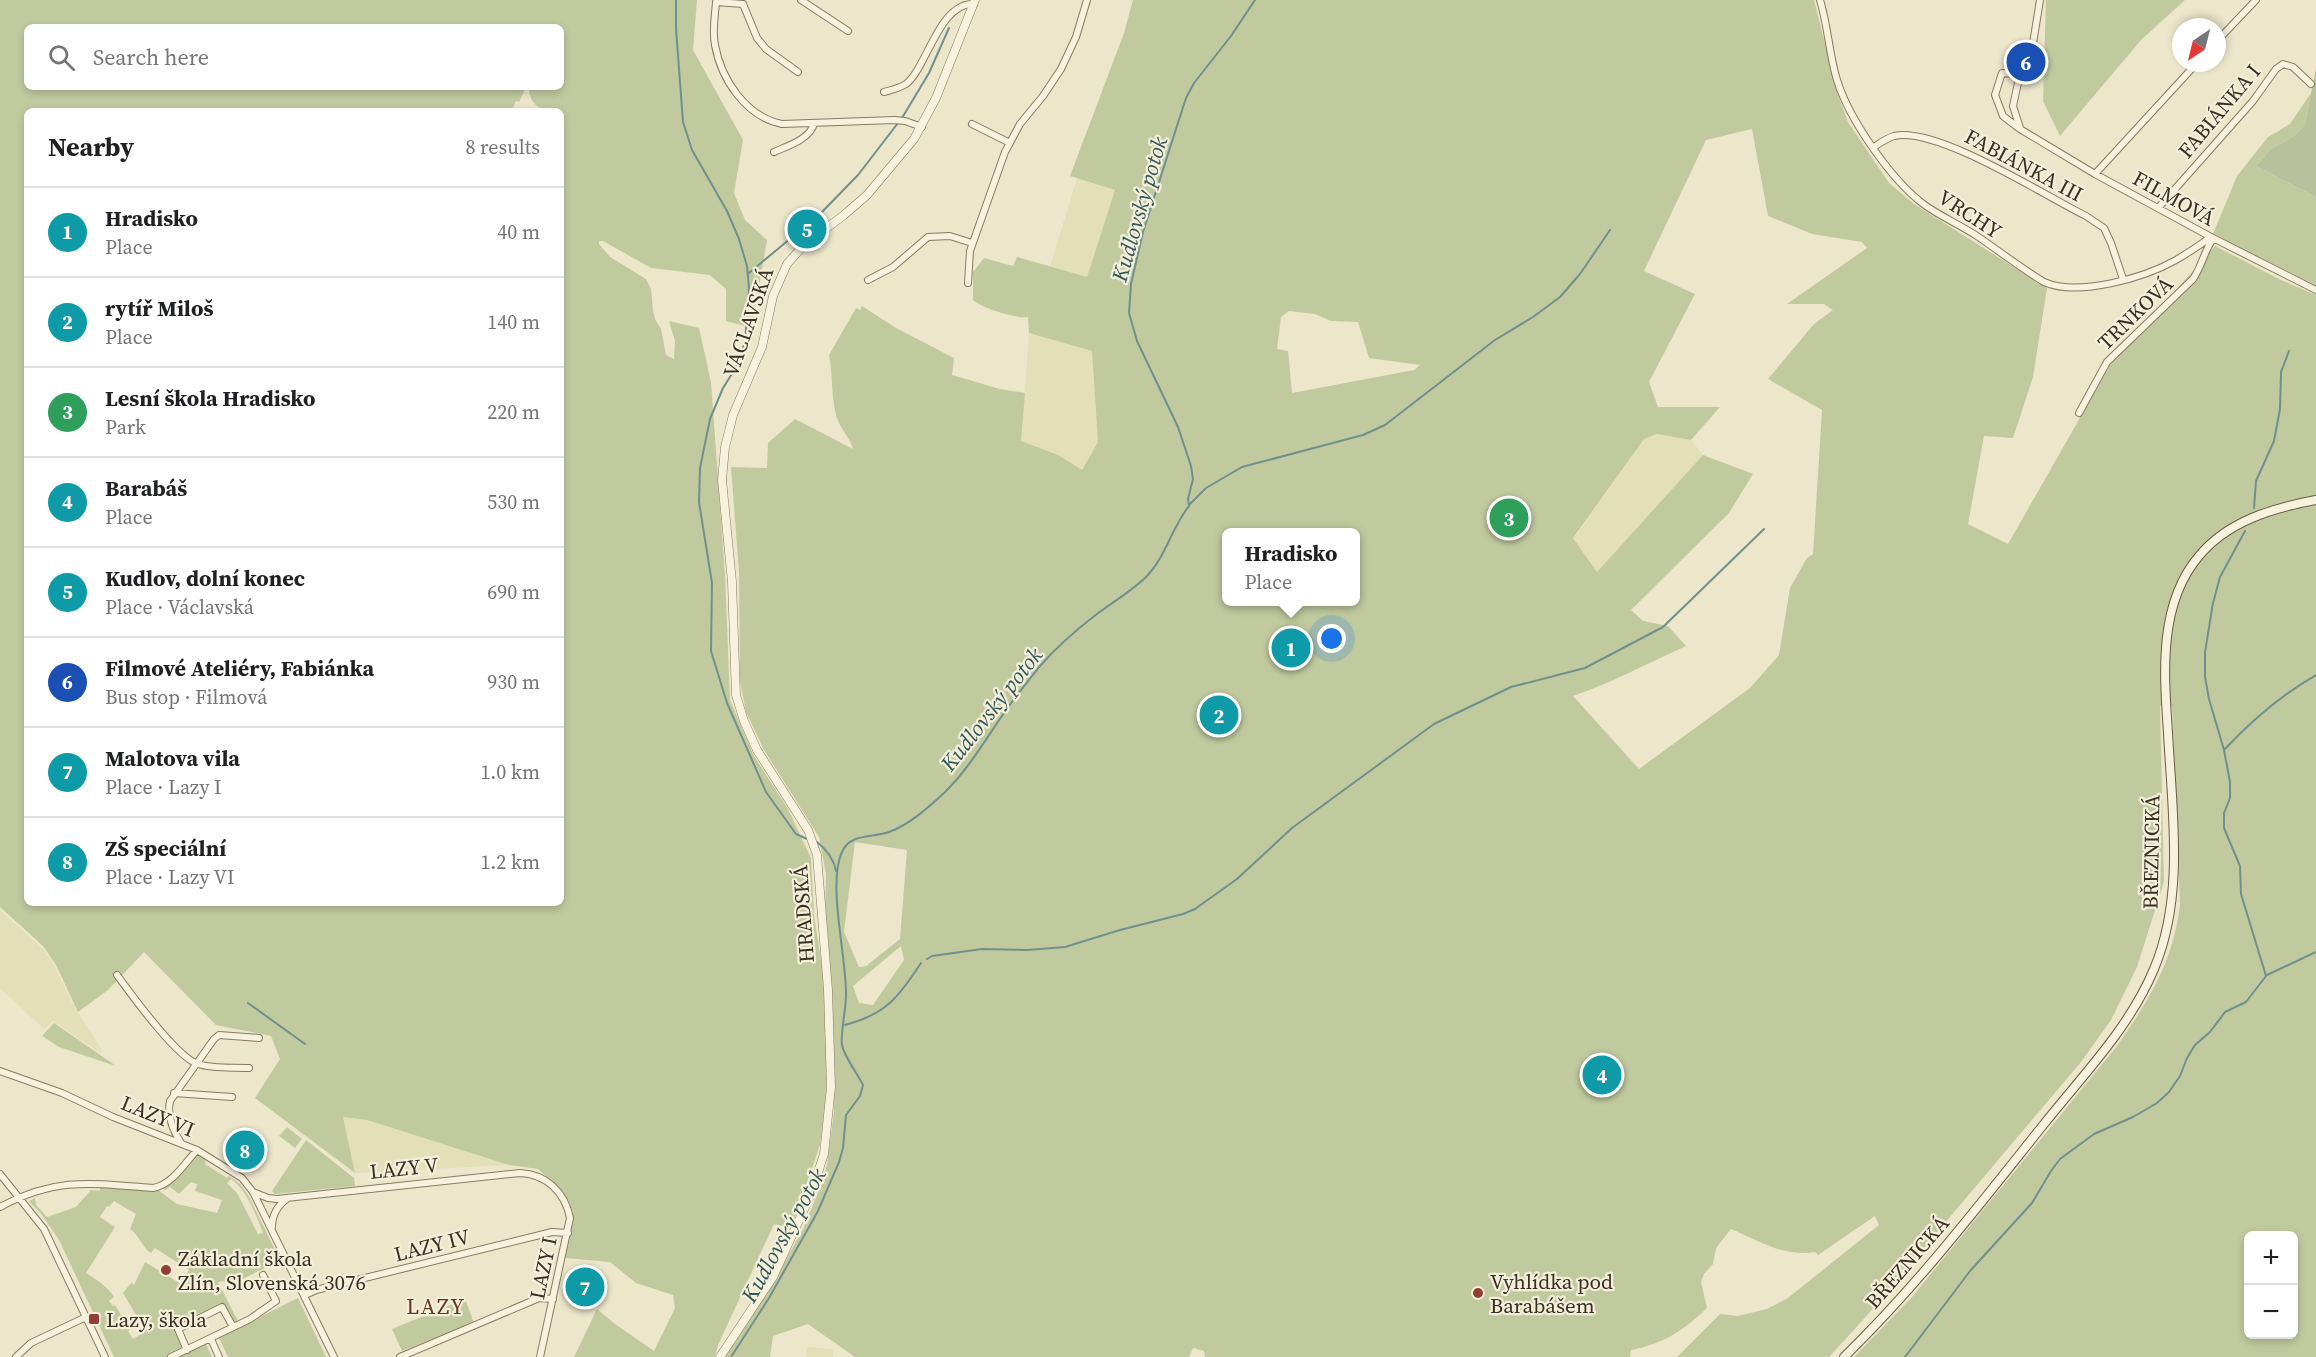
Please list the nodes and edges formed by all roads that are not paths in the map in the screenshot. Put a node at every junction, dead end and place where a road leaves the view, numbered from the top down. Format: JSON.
{"nodes":[{"id":1,"x":801,"y":0,"type":"edge"},
{"id":2,"x":1088,"y":0,"type":"edge"},
{"id":3,"x":1820,"y":0,"type":"edge"},
{"id":4,"x":2040,"y":0,"type":"edge"},
{"id":5,"x":2256,"y":0,"type":"edge"},
{"id":6,"x":744,"y":2,"type":"edge"},
{"id":7,"x":974,"y":2,"type":"edge"},
{"id":8,"x":848,"y":32,"type":"dead end"},
{"id":9,"x":2226,"y":32,"type":"edge"},
{"id":10,"x":798,"y":72,"type":"dead end"},
{"id":11,"x":2189,"y":72,"type":"edge"},
{"id":12,"x":2024,"y":75,"type":"junction"},
{"id":13,"x":2312,"y":84,"type":"dead end"},
{"id":14,"x":885,"y":92,"type":"dead end"},
{"id":15,"x":814,"y":123,"type":"junction"},
{"id":16,"x":972,"y":124,"type":"dead end"},
{"id":17,"x":922,"y":127,"type":"junction"},
{"id":18,"x":2020,"y":129,"type":"junction"},
{"id":19,"x":1010,"y":142,"type":"junction"},
{"id":20,"x":1874,"y":147,"type":"junction"},
{"id":21,"x":774,"y":152,"type":"dead end"},
{"id":22,"x":2095,"y":174,"type":"junction"},
{"id":23,"x":2159,"y":207,"type":"junction"},
{"id":24,"x":2212,"y":238,"type":"junction"},
{"id":25,"x":972,"y":243,"type":"junction"},
{"id":26,"x":2123,"y":279,"type":"junction"},
{"id":27,"x":868,"y":280,"type":"dead end"},
{"id":28,"x":968,"y":283,"type":"dead end"},
{"id":29,"x":2316,"y":291,"type":"edge"},
{"id":30,"x":2079,"y":413,"type":"dead end"},
{"id":31,"x":723,"y":463,"type":"joint"},
{"id":32,"x":2316,"y":500,"type":"edge"},
{"id":33,"x":117,"y":975,"type":"dead end"},
{"id":34,"x":259,"y":1038,"type":"dead end"},
{"id":35,"x":197,"y":1064,"type":"junction"},
{"id":36,"x":249,"y":1068,"type":"dead end"},
{"id":37,"x":0,"y":1071,"type":"edge"},
{"id":38,"x":174,"y":1093,"type":"junction"},
{"id":39,"x":232,"y":1097,"type":"dead end"},
{"id":40,"x":182,"y":1143,"type":"junction"},
{"id":41,"x":197,"y":1150,"type":"junction"},
{"id":42,"x":0,"y":1174,"type":"edge"},
{"id":43,"x":555,"y":1188,"type":"joint"},
{"id":44,"x":254,"y":1192,"type":"junction"},
{"id":45,"x":20,"y":1197,"type":"junction"},
{"id":46,"x":289,"y":1197,"type":"junction"},
{"id":47,"x":0,"y":1207,"type":"edge"},
{"id":48,"x":273,"y":1230,"type":"junction"},
{"id":49,"x":568,"y":1233,"type":"junction"},
{"id":50,"x":263,"y":1275,"type":"dead end"},
{"id":51,"x":305,"y":1295,"type":"junction"},
{"id":52,"x":553,"y":1299,"type":"junction"},
{"id":53,"x":86,"y":1317,"type":"junction"},
{"id":54,"x":233,"y":1327,"type":"junction"},
{"id":55,"x":211,"y":1339,"type":"junction"},
{"id":56,"x":187,"y":1350,"type":"junction"},
{"id":57,"x":16,"y":1357,"type":"edge"},
{"id":58,"x":105,"y":1357,"type":"edge"},
{"id":59,"x":171,"y":1357,"type":"edge"},
{"id":60,"x":219,"y":1357,"type":"edge"},
{"id":61,"x":334,"y":1357,"type":"edge"},
{"id":62,"x":400,"y":1357,"type":"edge"},
{"id":63,"x":540,"y":1357,"type":"edge"},
{"id":64,"x":720,"y":1357,"type":"edge"},
{"id":65,"x":1845,"y":1357,"type":"edge"}],
"edges":[{"from":1,"to":8,"type":"street"},
{"from":2,"to":19,"type":"street"},
{"from":3,"to":20,"type":"street","name":"VRCHY"},
{"from":4,"to":12,"type":"street"},
{"from":5,"to":9,"type":"street"},
{"from":6,"to":10,"type":"street"},
{"from":6,"to":15,"type":"street"},
{"from":7,"to":14,"type":"street","name":"VÁCLAVSKÁ"},
{"from":7,"to":17,"type":"street","name":"VÁCLAVSKÁ"},
{"from":11,"to":22,"type":"street"},
{"from":12,"to":18,"type":"street"},
{"from":12,"to":18,"type":"street","name":"FILMOVÁ"},
{"from":13,"to":23,"type":"street","name":"FABIÁNKA I"},
{"from":15,"to":17,"type":"street"},
{"from":15,"to":21,"type":"street"},
{"from":16,"to":19,"type":"street"},
{"from":17,"to":31,"type":"street","name":"VÁCLAVSKÁ"},
{"from":18,"to":22,"type":"street","name":"FILMOVÁ"},
{"from":19,"to":25,"type":"street"},
{"from":20,"to":26,"type":"street","name":"VRCHY"},
{"from":20,"to":26,"type":"street","name":"FABIÁNKA III"},
{"from":22,"to":23,"type":"street","name":"FILMOVÁ"},
{"from":23,"to":24,"type":"street","name":"FILMOVÁ"},
{"from":24,"to":26,"type":"street","name":"VRCHY"},
{"from":24,"to":29,"type":"street","name":"FILMOVÁ"},
{"from":24,"to":30,"type":"street","name":"TRNKOVÁ"},
{"from":25,"to":27,"type":"street"},
{"from":25,"to":28,"type":"street"},
{"from":31,"to":64,"type":"street","name":"HRADSKÁ"},
{"from":32,"to":65,"type":"main road","name":"BŘEZNICKÁ"},
{"from":33,"to":35,"type":"street"},
{"from":34,"to":35,"type":"street"},
{"from":35,"to":36,"type":"street"},
{"from":35,"to":38,"type":"street"},
{"from":37,"to":40,"type":"street","name":"LAZY VI"},
{"from":38,"to":39,"type":"street"},
{"from":38,"to":40,"type":"street"},
{"from":40,"to":41,"type":"street","name":"LAZY VI"},
{"from":41,"to":44,"type":"street","name":"LAZY VI"},
{"from":41,"to":45,"type":"street"},
{"from":42,"to":45,"type":"street"},
{"from":43,"to":46,"type":"street","name":"LAZY V"},
{"from":43,"to":49,"type":"street","name":"LAZY I"},
{"from":44,"to":46,"type":"street","name":"LAZY V"},
{"from":44,"to":48,"type":"street","name":"LAZY VI"},
{"from":45,"to":47,"type":"street"},
{"from":45,"to":53,"type":"street"},
{"from":46,"to":48,"type":"street"},
{"from":48,"to":51,"type":"street","name":"LAZY VI"},
{"from":49,"to":51,"type":"street","name":"LAZY IV"},
{"from":49,"to":52,"type":"street","name":"LAZY I"},
{"from":50,"to":54,"type":"street"},
{"from":51,"to":61,"type":"street","name":"LAZY VI"},
{"from":52,"to":62,"type":"street"},
{"from":52,"to":63,"type":"street","name":"LAZY I"},
{"from":53,"to":57,"type":"street"},
{"from":53,"to":58,"type":"street"},
{"from":54,"to":55,"type":"street"},
{"from":54,"to":56,"type":"street"},
{"from":55,"to":56,"type":"street"},
{"from":55,"to":60,"type":"street"},
{"from":56,"to":59,"type":"street"}]}
